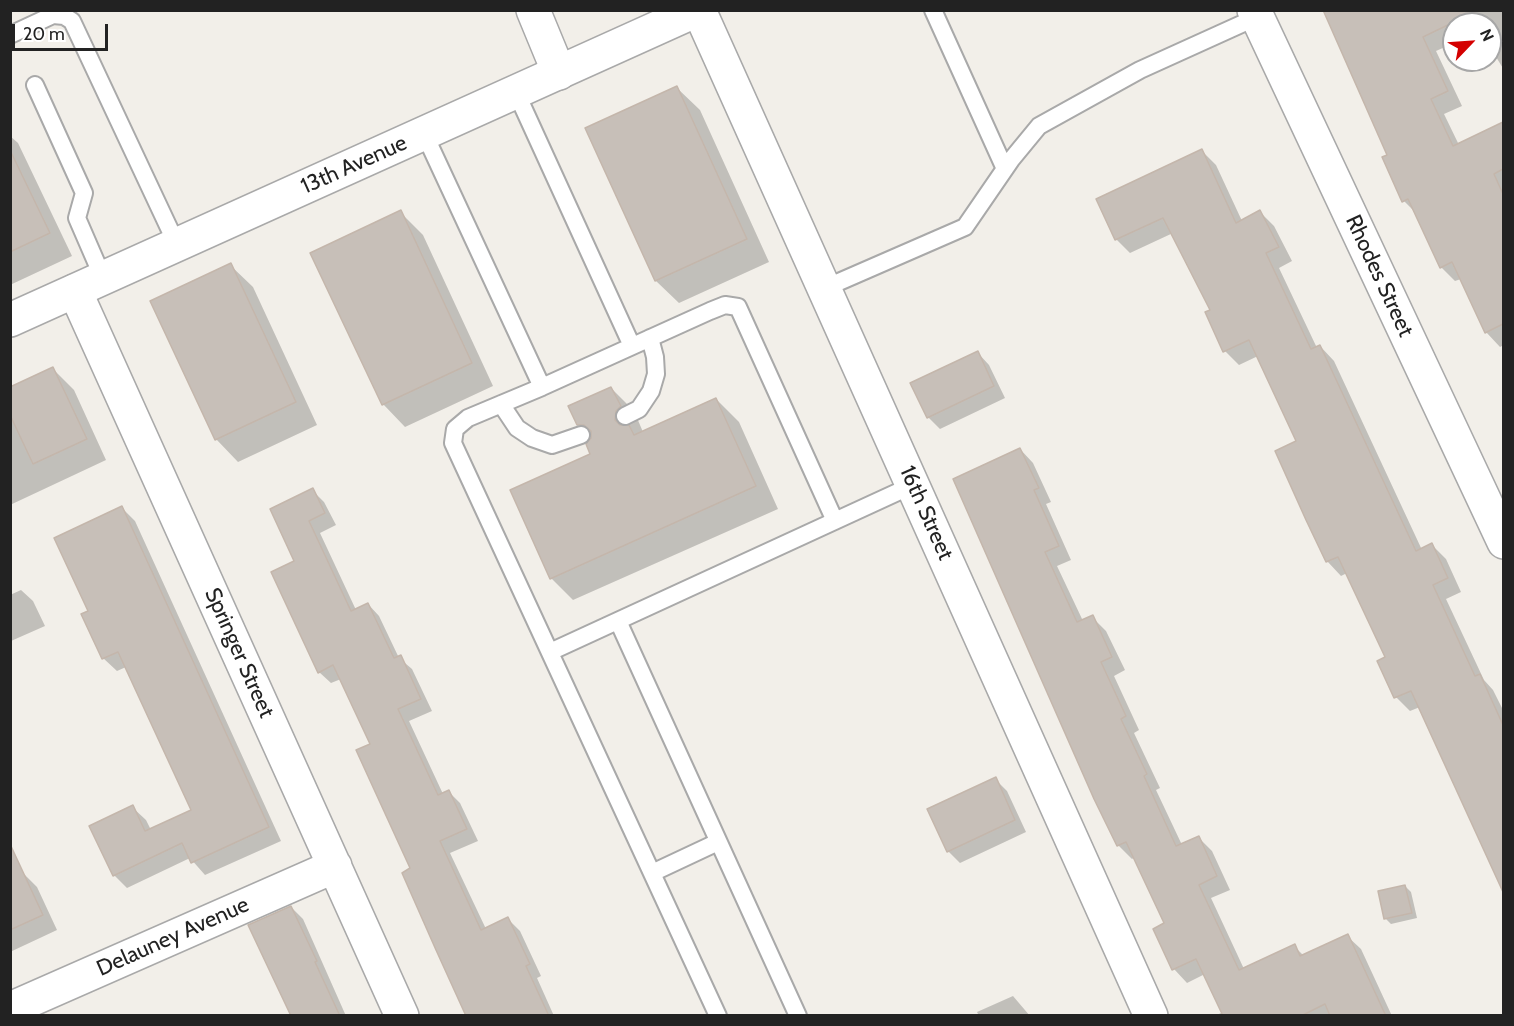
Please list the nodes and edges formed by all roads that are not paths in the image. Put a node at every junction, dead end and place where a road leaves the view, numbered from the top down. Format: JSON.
{"nodes":[{"id":1,"x":69,"y":10,"type":"edge"},
{"id":2,"x":533,"y":10,"type":"edge"},
{"id":3,"x":698,"y":10,"type":"edge"},
{"id":4,"x":933,"y":10,"type":"edge"},
{"id":5,"x":1256,"y":14,"type":"edge"},
{"id":6,"x":77,"y":29,"type":"junction"},
{"id":7,"x":10,"y":35,"type":"edge"},
{"id":8,"x":560,"y":73,"type":"junction"},
{"id":9,"x":35,"y":85,"type":"dead end"},
{"id":10,"x":516,"y":92,"type":"junction"},
{"id":11,"x":424,"y":133,"type":"junction"},
{"id":12,"x":1005,"y":169,"type":"junction"},
{"id":13,"x":177,"y":245,"type":"junction"},
{"id":14,"x":89,"y":284,"type":"junction"},
{"id":15,"x":825,"y":288,"type":"junction"},
{"id":16,"x":10,"y":320,"type":"edge"},
{"id":17,"x":650,"y":338,"type":"junction"},
{"id":18,"x":632,"y":346,"type":"junction"},
{"id":19,"x":542,"y":387,"type":"junction"},
{"id":20,"x":501,"y":404,"type":"junction"},
{"id":21,"x":625,"y":416,"type":"dead end"},
{"id":22,"x":581,"y":435,"type":"dead end"},
{"id":23,"x":913,"y":485,"type":"junction"},
{"id":24,"x":835,"y":521,"type":"junction"},
{"id":25,"x":1503,"y":542,"type":"edge"},
{"id":26,"x":618,"y":621,"type":"junction"},
{"id":27,"x":550,"y":652,"type":"junction"},
{"id":28,"x":718,"y":842,"type":"junction"},
{"id":29,"x":335,"y":866,"type":"junction"},
{"id":30,"x":652,"y":873,"type":"junction"},
{"id":31,"x":10,"y":1009,"type":"edge"},
{"id":32,"x":402,"y":1016,"type":"edge"},
{"id":33,"x":718,"y":1016,"type":"edge"},
{"id":34,"x":798,"y":1016,"type":"edge"},
{"id":35,"x":1151,"y":1016,"type":"edge"}],
"edges":[{"from":1,"to":6,"type":"lane"},
{"from":2,"to":8,"type":"street"},
{"from":3,"to":8,"type":"street","name":"13th Avenue"},
{"from":3,"to":15,"type":"street","name":"16th Street"},
{"from":4,"to":12,"type":"lane"},
{"from":5,"to":12,"type":"lane"},
{"from":5,"to":25,"type":"street","name":"Rhodes Street"},
{"from":6,"to":7,"type":"lane"},
{"from":6,"to":13,"type":"lane"},
{"from":8,"to":10,"type":"street","name":"13th Avenue"},
{"from":9,"to":14,"type":"lane"},
{"from":10,"to":11,"type":"street","name":"13th Avenue"},
{"from":10,"to":18,"type":"lane"},
{"from":11,"to":13,"type":"street","name":"13th Avenue"},
{"from":11,"to":19,"type":"lane"},
{"from":12,"to":15,"type":"lane"},
{"from":13,"to":14,"type":"street","name":"13th Avenue"},
{"from":14,"to":16,"type":"street","name":"13th Avenue"},
{"from":14,"to":29,"type":"street","name":"Springer Street"},
{"from":15,"to":23,"type":"street","name":"16th Street"},
{"from":17,"to":18,"type":"lane"},
{"from":17,"to":21,"type":"lane"},
{"from":17,"to":24,"type":"lane"},
{"from":18,"to":19,"type":"lane"},
{"from":19,"to":20,"type":"lane"},
{"from":20,"to":22,"type":"lane"},
{"from":20,"to":27,"type":"lane"},
{"from":23,"to":24,"type":"lane"},
{"from":23,"to":35,"type":"street","name":"16th Street"},
{"from":24,"to":26,"type":"lane"},
{"from":26,"to":27,"type":"lane"},
{"from":26,"to":28,"type":"lane"},
{"from":27,"to":30,"type":"lane"},
{"from":28,"to":30,"type":"lane"},
{"from":28,"to":34,"type":"lane"},
{"from":29,"to":31,"type":"street","name":"Delauney Avenue"},
{"from":29,"to":32,"type":"street","name":"Springer Street"},
{"from":30,"to":33,"type":"lane"}]}
